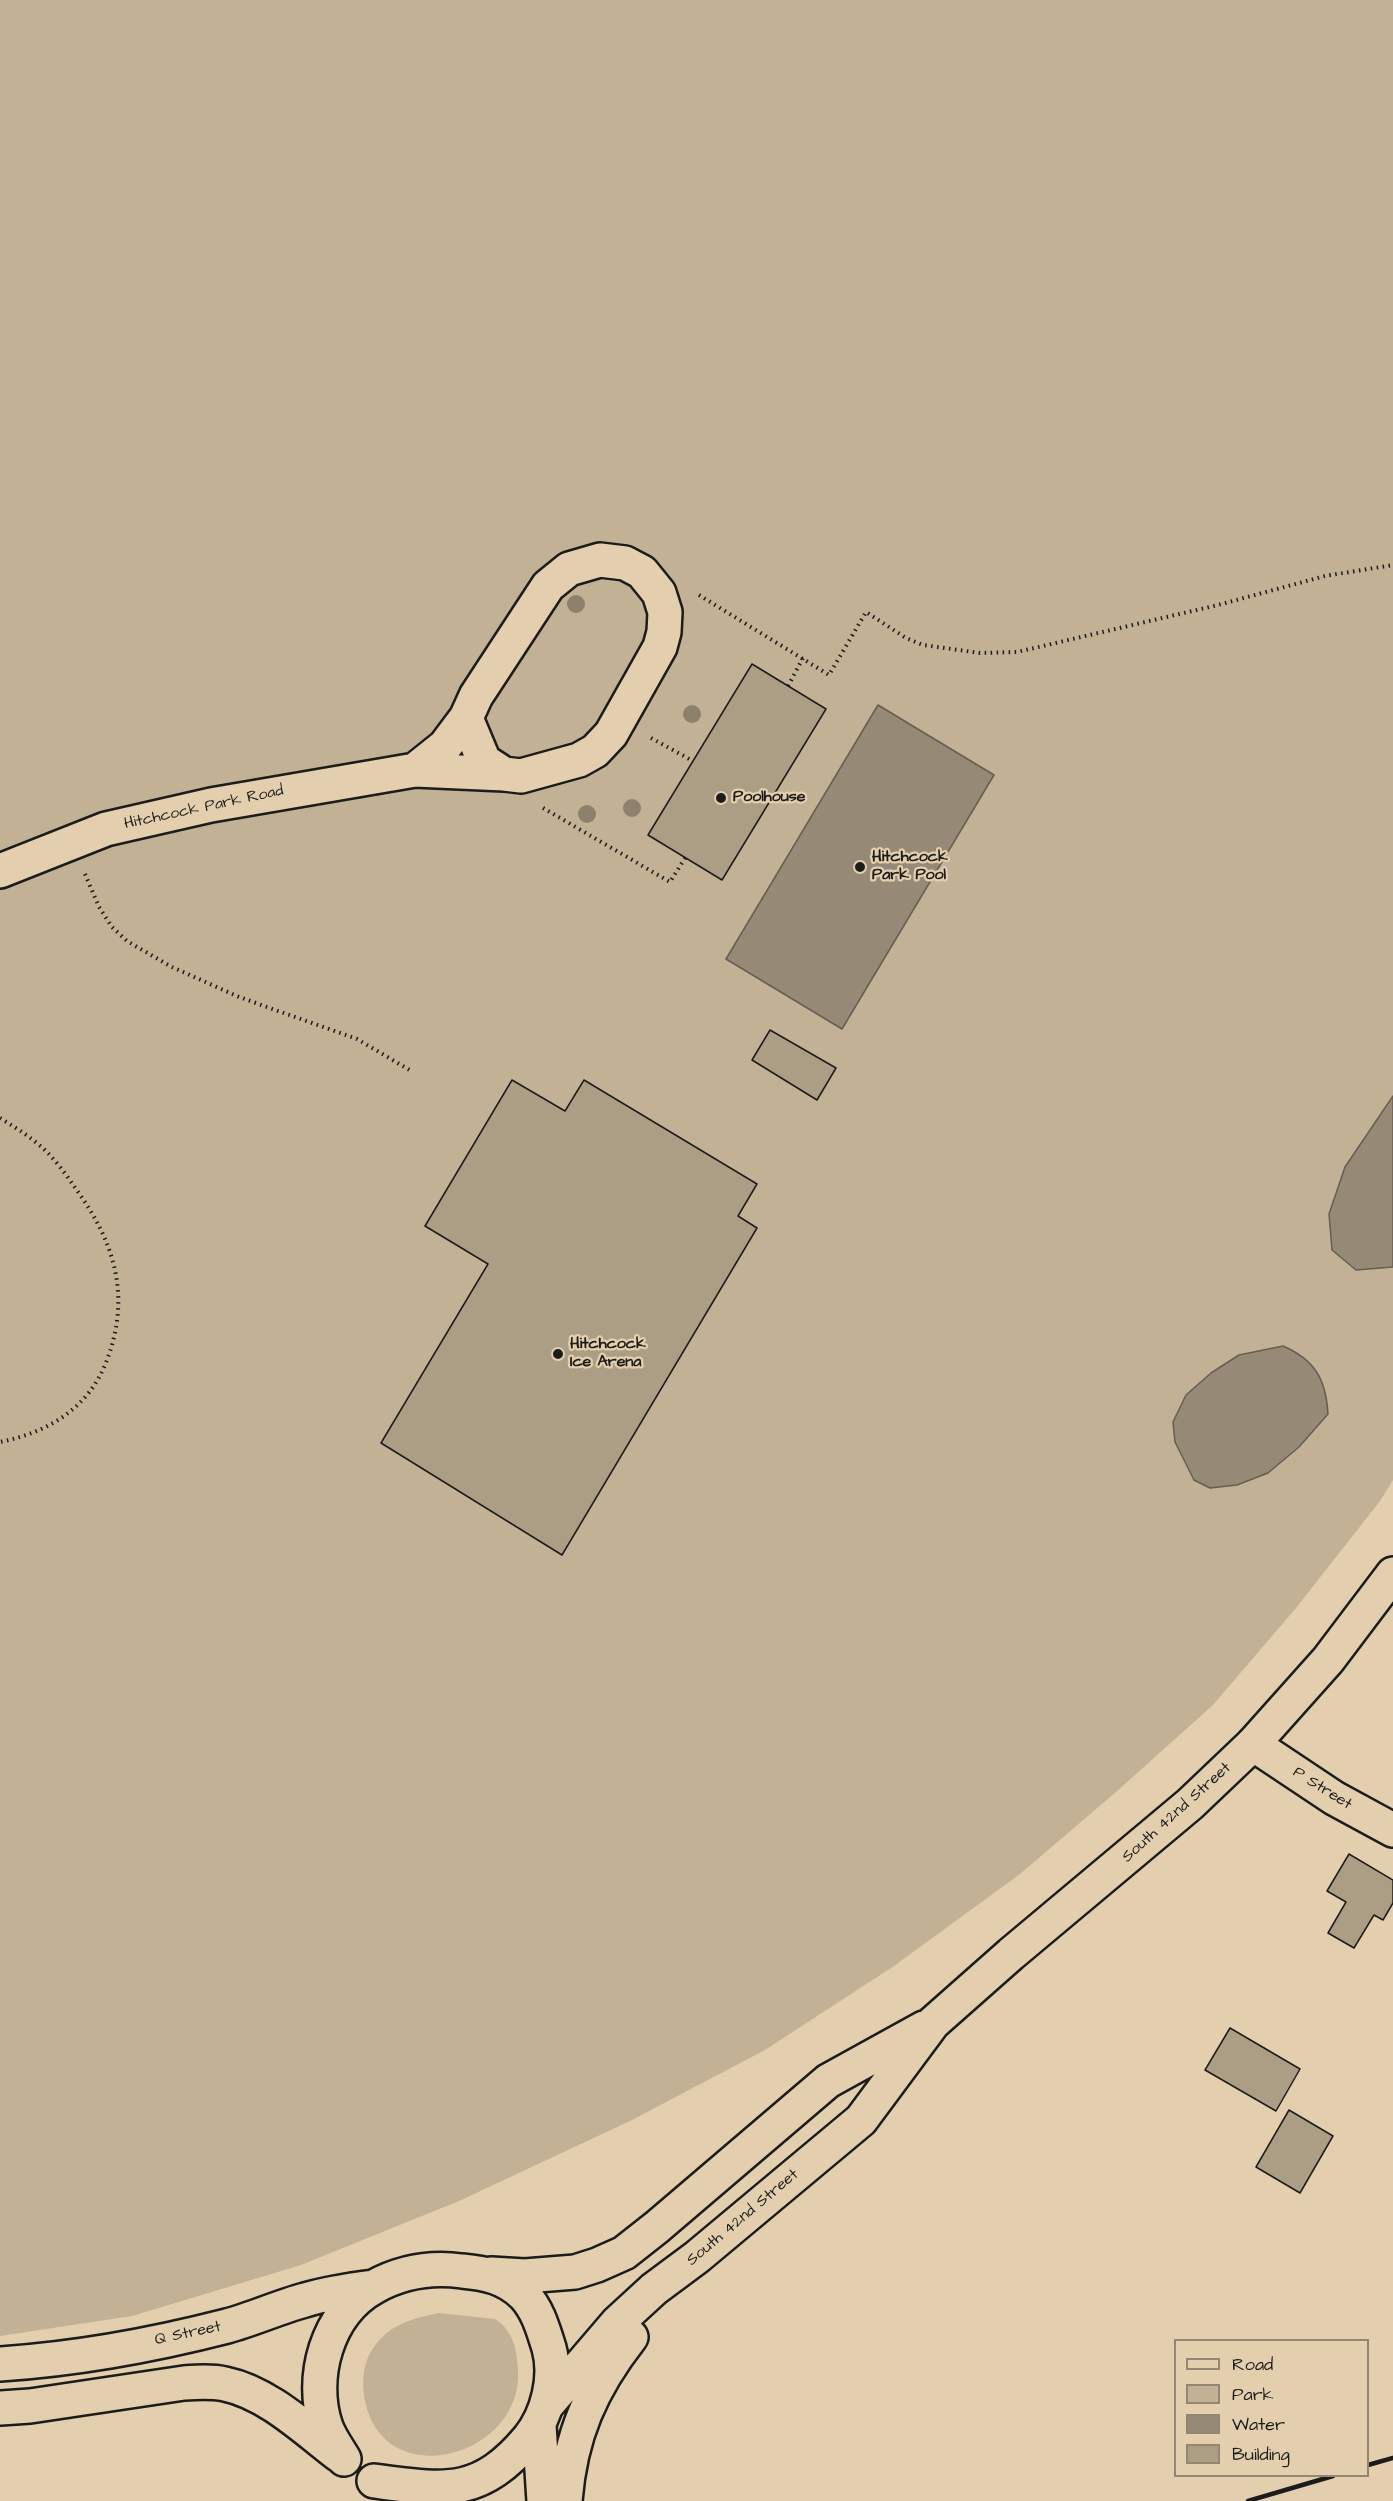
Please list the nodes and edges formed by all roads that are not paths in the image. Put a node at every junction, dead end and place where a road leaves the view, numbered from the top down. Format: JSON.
{"nodes":[{"id":1,"x":466,"y":718,"type":"junction"},
{"id":2,"x":415,"y":770,"type":"junction"},
{"id":3,"x":504,"y":774,"type":"junction"},
{"id":4,"x":0,"y":871,"type":"edge"},
{"id":5,"x":1393,"y":1574,"type":"edge"},
{"id":6,"x":1253,"y":1744,"type":"junction"},
{"id":7,"x":1393,"y":1830,"type":"edge"},
{"id":8,"x":933,"y":2023,"type":"junction"},
{"id":9,"x":697,"y":2257,"type":"junction"},
{"id":10,"x":488,"y":2273,"type":"junction"},
{"id":11,"x":373,"y":2287,"type":"junction"},
{"id":12,"x":0,"y":2364,"type":"edge"},
{"id":13,"x":0,"y":2408,"type":"edge"},
{"id":14,"x":542,"y":2415,"type":"junction"},
{"id":15,"x":344,"y":2459,"type":"junction"},
{"id":16,"x":374,"y":2481,"type":"junction"},
{"id":17,"x":400,"y":2501,"type":"edge"},
{"id":18,"x":544,"y":2501,"type":"edge"},
{"id":19,"x":565,"y":2501,"type":"edge"}],
"edges":[{"from":1,"to":2,"type":"main road","name":"Hitchcock Park Road"},
{"from":1,"to":3,"type":"main road"},
{"from":1,"to":3,"type":"main road","name":"Hitchcock Park Road"},
{"from":2,"to":3,"type":"main road","name":"Hitchcock Park Road"},
{"from":2,"to":4,"type":"main road","name":"Hitchcock Park Road"},
{"from":5,"to":6,"type":"main road","name":"South 42nd Street"},
{"from":6,"to":7,"type":"main road","name":"P Street"},
{"from":6,"to":8,"type":"main road","name":"South 42nd Street"},
{"from":8,"to":9,"type":"main road","name":"South 42nd Street"},
{"from":8,"to":10,"type":"main road","name":"South 42nd Street"},
{"from":9,"to":14,"type":"main road","name":"South 42nd Street"},
{"from":9,"to":19,"type":"main road"},
{"from":10,"to":11,"type":"main road","name":"South 42nd Street"},
{"from":10,"to":14,"type":"main road"},
{"from":11,"to":12,"type":"main road","name":"Q Street"},
{"from":11,"to":15,"type":"main road"},
{"from":13,"to":15,"type":"main road"},
{"from":14,"to":16,"type":"main road","name":"South 42nd Street"},
{"from":14,"to":18,"type":"main road"},
{"from":15,"to":16,"type":"main road"},
{"from":16,"to":17,"type":"main road"}]}
